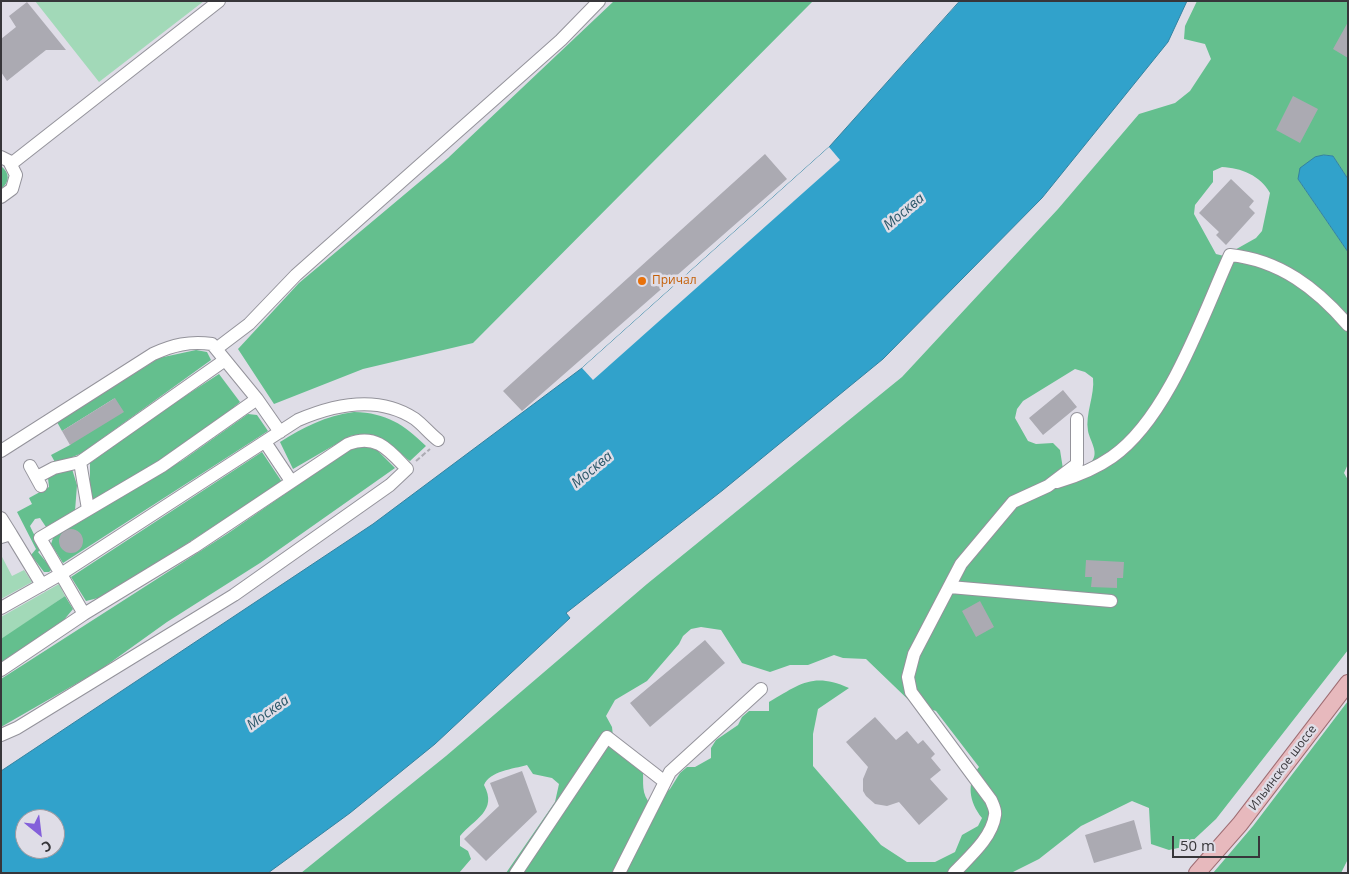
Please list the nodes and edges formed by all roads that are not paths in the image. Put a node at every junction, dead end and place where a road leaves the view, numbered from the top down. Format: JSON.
{"nodes":[{"id":1,"x":218,"y":1,"type":"edge"},
{"id":2,"x":599,"y":1,"type":"edge"},
{"id":3,"x":6,"y":161,"type":"edge"},
{"id":4,"x":1,"y":197,"type":"edge"},
{"id":5,"x":1348,"y":325,"type":"edge"},
{"id":6,"x":216,"y":349,"type":"junction"},
{"id":7,"x":225,"y":360,"type":"junction"},
{"id":8,"x":257,"y":399,"type":"junction"},
{"id":9,"x":1077,"y":420,"type":"dead end"},
{"id":10,"x":280,"y":432,"type":"junction"},
{"id":11,"x":438,"y":440,"type":"road end"},
{"id":12,"x":265,"y":442,"type":"junction"},
{"id":13,"x":1,"y":451,"type":"edge"},
{"id":14,"x":80,"y":462,"type":"junction"},
{"id":15,"x":36,"y":476,"type":"dead end"},
{"id":16,"x":291,"y":481,"type":"junction"},
{"id":17,"x":1048,"y":486,"type":"junction"},
{"id":18,"x":88,"y":509,"type":"junction"},
{"id":19,"x":1,"y":518,"type":"edge"},
{"id":20,"x":6,"y":536,"type":"edge"},
{"id":21,"x":61,"y":574,"type":"junction"},
{"id":22,"x":42,"y":585,"type":"junction"},
{"id":23,"x":950,"y":587,"type":"junction"},
{"id":24,"x":1110,"y":601,"type":"dead end"},
{"id":25,"x":1,"y":608,"type":"edge"},
{"id":26,"x":84,"y":614,"type":"junction"},
{"id":27,"x":1,"y":670,"type":"edge"},
{"id":28,"x":1348,"y":684,"type":"edge"},
{"id":29,"x":762,"y":689,"type":"dead end"},
{"id":30,"x":1,"y":735,"type":"edge"},
{"id":31,"x":665,"y":782,"type":"junction"},
{"id":32,"x":516,"y":873,"type":"edge"},
{"id":33,"x":619,"y":873,"type":"edge"},
{"id":34,"x":954,"y":873,"type":"edge"},
{"id":35,"x":1197,"y":873,"type":"edge"}],
"edges":[{"from":1,"to":3,"type":"street"},
{"from":2,"to":6,"type":"street"},
{"from":3,"to":4,"type":"street"},
{"from":5,"to":17,"type":"street"},
{"from":6,"to":7,"type":"street"},
{"from":6,"to":13,"type":"street"},
{"from":7,"to":8,"type":"street"},
{"from":7,"to":14,"type":"street"},
{"from":8,"to":10,"type":"street"},
{"from":8,"to":18,"type":"street"},
{"from":9,"to":17,"type":"street"},
{"from":10,"to":11,"type":"street"},
{"from":10,"to":12,"type":"street"},
{"from":12,"to":16,"type":"street"},
{"from":12,"to":21,"type":"street"},
{"from":14,"to":15,"type":"street"},
{"from":14,"to":18,"type":"street"},
{"from":16,"to":26,"type":"street"},
{"from":16,"to":30,"type":"street"},
{"from":17,"to":23,"type":"street"},
{"from":18,"to":21,"type":"street"},
{"from":19,"to":20,"type":"street"},
{"from":20,"to":22,"type":"street"},
{"from":21,"to":22,"type":"street"},
{"from":21,"to":26,"type":"street"},
{"from":22,"to":25,"type":"street"},
{"from":23,"to":24,"type":"street"},
{"from":23,"to":34,"type":"street"},
{"from":26,"to":27,"type":"street"},
{"from":28,"to":35,"type":"main road","name":"Ильинское шоссе"},
{"from":29,"to":31,"type":"street"},
{"from":31,"to":32,"type":"street"},
{"from":31,"to":33,"type":"street"}]}
